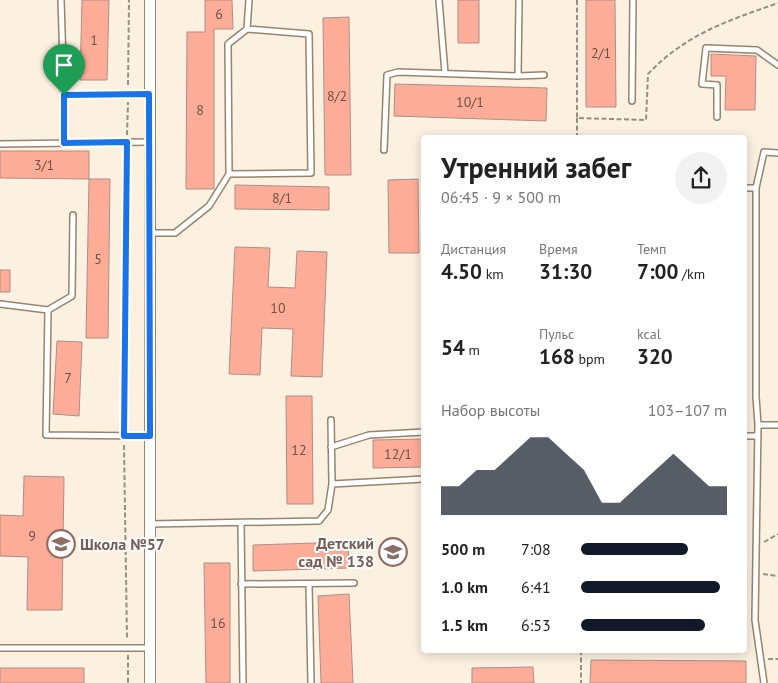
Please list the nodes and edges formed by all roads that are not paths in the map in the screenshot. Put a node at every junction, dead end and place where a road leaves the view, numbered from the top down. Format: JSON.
{"nodes":[{"id":1,"x":61,"y":0,"type":"edge"},
{"id":2,"x":150,"y":0,"type":"edge"},
{"id":3,"x":249,"y":0,"type":"edge"},
{"id":4,"x":439,"y":0,"type":"edge"},
{"id":5,"x":519,"y":0,"type":"edge"},
{"id":6,"x":633,"y":0,"type":"edge"},
{"id":7,"x":247,"y":29,"type":"junction"},
{"id":8,"x":778,"y":65,"type":"edge"},
{"id":9,"x":445,"y":73,"type":"junction"},
{"id":10,"x":544,"y":75,"type":"dead end"},
{"id":11,"x":518,"y":76,"type":"junction"},
{"id":12,"x":149,"y":94,"type":"junction"},
{"id":13,"x":64,"y":95,"type":"junction"},
{"id":14,"x":632,"y":101,"type":"dead end"},
{"id":15,"x":717,"y":117,"type":"dead end"},
{"id":16,"x":149,"y":142,"type":"junction"},
{"id":17,"x":64,"y":143,"type":"junction"},
{"id":18,"x":0,"y":144,"type":"edge"},
{"id":19,"x":384,"y":150,"type":"dead end"},
{"id":20,"x":778,"y":152,"type":"edge"},
{"id":21,"x":229,"y":174,"type":"junction"},
{"id":22,"x":747,"y":188,"type":"edge"},
{"id":23,"x":756,"y":188,"type":"junction"},
{"id":24,"x":73,"y":215,"type":"dead end"},
{"id":25,"x":149,"y":233,"type":"junction"},
{"id":26,"x":0,"y":304,"type":"edge"},
{"id":27,"x":48,"y":310,"type":"junction"},
{"id":28,"x":331,"y":420,"type":"dead end"},
{"id":29,"x":758,"y":425,"type":"junction"},
{"id":30,"x":778,"y":425,"type":"edge"},
{"id":31,"x":421,"y":432,"type":"edge"},
{"id":32,"x":150,"y":436,"type":"junction"},
{"id":33,"x":747,"y":436,"type":"edge"},
{"id":34,"x":758,"y":436,"type":"junction"},
{"id":35,"x":331,"y":447,"type":"junction"},
{"id":36,"x":421,"y":479,"type":"edge"},
{"id":37,"x":332,"y":484,"type":"junction"},
{"id":38,"x":150,"y":524,"type":"junction"},
{"id":39,"x":241,"y":524,"type":"junction"},
{"id":40,"x":354,"y":583,"type":"dead end"},
{"id":41,"x":241,"y":584,"type":"junction"},
{"id":42,"x":309,"y":584,"type":"junction"},
{"id":43,"x":0,"y":648,"type":"edge"},
{"id":44,"x":150,"y":648,"type":"junction"},
{"id":45,"x":150,"y":683,"type":"edge"},
{"id":46,"x":243,"y":683,"type":"edge"},
{"id":47,"x":311,"y":683,"type":"edge"},
{"id":48,"x":764,"y":683,"type":"edge"}],
"edges":[{"from":1,"to":13,"type":"lane"},
{"from":2,"to":12,"type":"street"},
{"from":3,"to":7,"type":"lane"},
{"from":4,"to":9,"type":"lane"},
{"from":5,"to":11,"type":"lane"},
{"from":6,"to":14,"type":"lane"},
{"from":7,"to":21,"type":"lane"},
{"from":7,"to":21,"type":"lane"},
{"from":8,"to":15,"type":"lane"},
{"from":9,"to":11,"type":"lane"},
{"from":9,"to":19,"type":"lane"},
{"from":10,"to":11,"type":"lane"},
{"from":12,"to":13,"type":"lane"},
{"from":12,"to":16,"type":"street"},
{"from":13,"to":17,"type":"lane"},
{"from":16,"to":17,"type":"lane"},
{"from":16,"to":25,"type":"street"},
{"from":17,"to":18,"type":"lane"},
{"from":20,"to":23,"type":"lane"},
{"from":21,"to":25,"type":"lane"},
{"from":22,"to":23,"type":"lane"},
{"from":23,"to":29,"type":"lane"},
{"from":24,"to":27,"type":"lane"},
{"from":25,"to":32,"type":"street"},
{"from":26,"to":27,"type":"lane"},
{"from":27,"to":32,"type":"lane"},
{"from":28,"to":35,"type":"lane"},
{"from":29,"to":30,"type":"lane"},
{"from":29,"to":34,"type":"lane"},
{"from":31,"to":35,"type":"lane"},
{"from":32,"to":38,"type":"street"},
{"from":33,"to":34,"type":"lane"},
{"from":34,"to":48,"type":"lane"},
{"from":35,"to":37,"type":"lane"},
{"from":36,"to":37,"type":"lane"},
{"from":37,"to":39,"type":"lane"},
{"from":38,"to":39,"type":"lane"},
{"from":38,"to":44,"type":"street"},
{"from":39,"to":41,"type":"lane"},
{"from":40,"to":42,"type":"lane"},
{"from":41,"to":42,"type":"lane"},
{"from":41,"to":46,"type":"lane"},
{"from":42,"to":47,"type":"lane"},
{"from":43,"to":44,"type":"lane"},
{"from":44,"to":45,"type":"street"}]}
